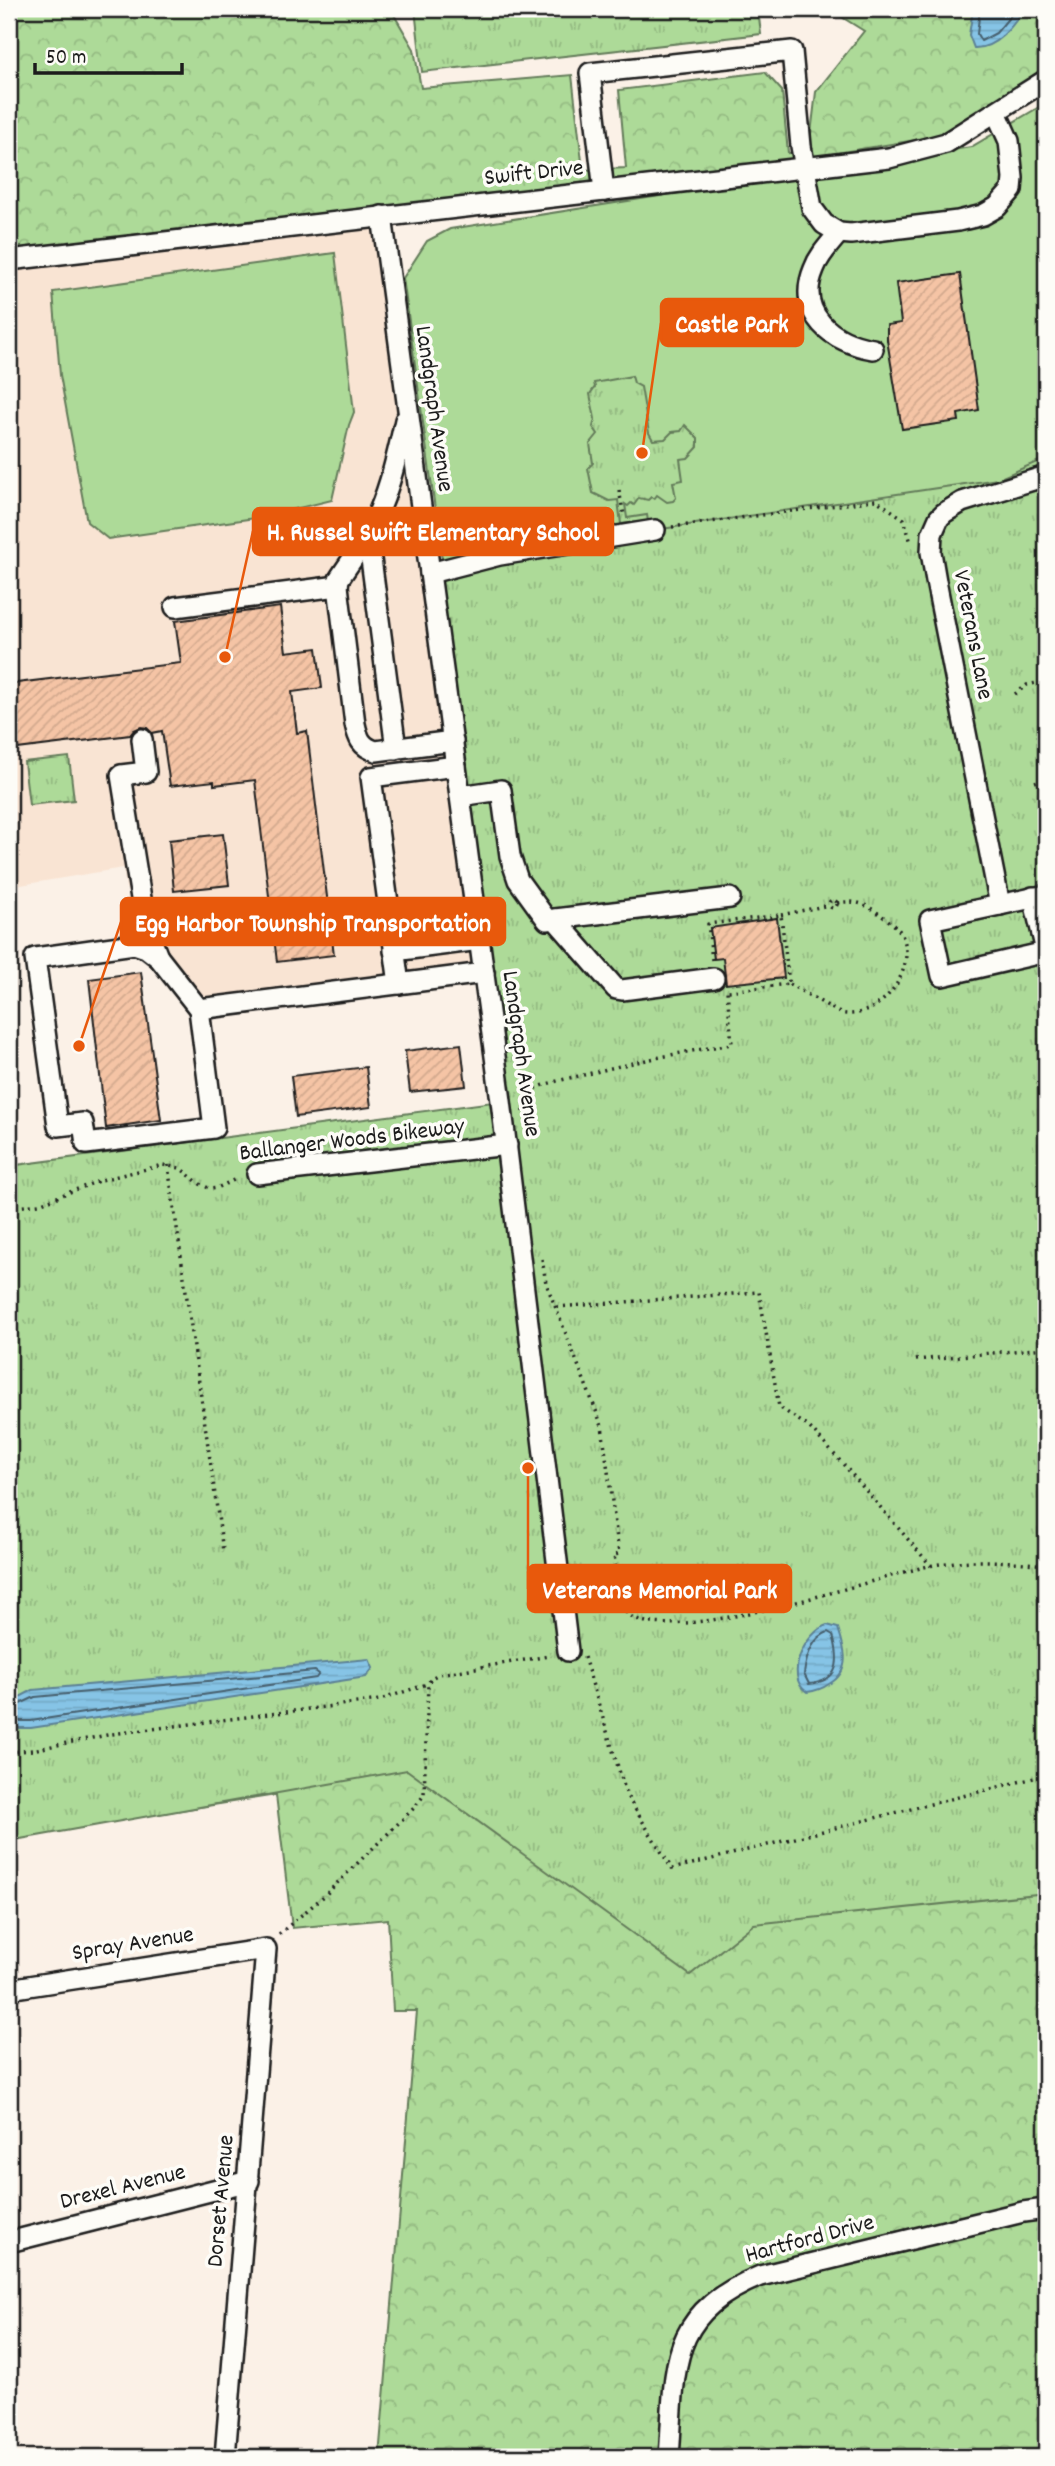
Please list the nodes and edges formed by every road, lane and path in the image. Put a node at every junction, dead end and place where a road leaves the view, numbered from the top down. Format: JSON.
{"nodes":[{"id":1,"x":1046,"y":80,"type":"edge"},
{"id":2,"x":996,"y":112,"type":"junction"},
{"id":3,"x":805,"y":168,"type":"junction"},
{"id":4,"x":604,"y":191,"type":"junction"},
{"id":5,"x":383,"y":216,"type":"junction"},
{"id":6,"x":839,"y":233,"type":"junction"},
{"id":7,"x":9,"y":260,"type":"edge"},
{"id":8,"x":873,"y":349,"type":"dead end"},
{"id":9,"x":408,"y":405,"type":"junction"},
{"id":10,"x":1046,"y":476,"type":"edge"},
{"id":11,"x":655,"y":530,"type":"joint"},
{"id":12,"x":368,"y":536,"type":"junction"},
{"id":13,"x":913,"y":552,"type":"dead end"},
{"id":14,"x":430,"y":573,"type":"junction"},
{"id":15,"x":338,"y":586,"type":"junction"},
{"id":16,"x":175,"y":607,"type":"dead end"},
{"id":17,"x":1046,"y":681,"type":"edge"},
{"id":18,"x":1015,"y":694,"type":"dead end"},
{"id":19,"x":142,"y":739,"type":"dead end"},
{"id":20,"x":453,"y":741,"type":"junction"},
{"id":21,"x":396,"y":749,"type":"junction"},
{"id":22,"x":456,"y":766,"type":"junction"},
{"id":23,"x":1046,"y":778,"type":"edge"},
{"id":24,"x":1035,"y":782,"type":"dead end"},
{"id":25,"x":460,"y":796,"type":"junction"},
{"id":26,"x":1040,"y":896,"type":"edge"},
{"id":27,"x":730,"y":898,"type":"dead end"},
{"id":28,"x":1000,"y":905,"type":"junction"},
{"id":29,"x":781,"y":915,"type":"junction"},
{"id":30,"x":555,"y":919,"type":"junction"},
{"id":31,"x":1044,"y":933,"type":"edge"},
{"id":32,"x":480,"y":940,"type":"junction"},
{"id":33,"x":394,"y":951,"type":"junction"},
{"id":34,"x":159,"y":958,"type":"junction"},
{"id":35,"x":484,"y":973,"type":"junction"},
{"id":36,"x":399,"y":984,"type":"junction"},
{"id":37,"x":789,"y":984,"type":"junction"},
{"id":38,"x":721,"y":985,"type":"junction"},
{"id":39,"x":199,"y":1009,"type":"junction"},
{"id":40,"x":523,"y":1116,"type":"dead end"},
{"id":41,"x":507,"y":1145,"type":"junction"},
{"id":42,"x":168,"y":1165,"type":"junction"},
{"id":43,"x":257,"y":1174,"type":"joint"},
{"id":44,"x":9,"y":1208,"type":"edge"},
{"id":45,"x":541,"y":1254,"type":"dead end"},
{"id":46,"x":556,"y":1307,"type":"junction"},
{"id":47,"x":1046,"y":1348,"type":"edge"},
{"id":48,"x":916,"y":1360,"type":"dead end"},
{"id":49,"x":223,"y":1551,"type":"dead end"},
{"id":50,"x":1046,"y":1565,"type":"edge"},
{"id":51,"x":931,"y":1566,"type":"junction"},
{"id":52,"x":568,"y":1649,"type":"junction"},
{"id":53,"x":428,"y":1684,"type":"junction"},
{"id":54,"x":9,"y":1752,"type":"edge"},
{"id":55,"x":1046,"y":1775,"type":"edge"},
{"id":56,"x":266,"y":1949,"type":"junction"},
{"id":57,"x":9,"y":1989,"type":"edge"},
{"id":58,"x":249,"y":2180,"type":"junction"},
{"id":59,"x":1046,"y":2209,"type":"edge"},
{"id":60,"x":9,"y":2242,"type":"edge"},
{"id":61,"x":225,"y":2457,"type":"edge"},
{"id":62,"x":669,"y":2457,"type":"edge"}],
"edges":[{"from":1,"to":2,"type":"street","name":"Swift Drive"},
{"from":2,"to":3,"type":"street","name":"Swift Drive"},
{"from":2,"to":6,"type":"street"},
{"from":3,"to":4,"type":"street","name":"Swift Drive"},
{"from":3,"to":4,"type":"street"},
{"from":3,"to":6,"type":"street"},
{"from":4,"to":5,"type":"street","name":"Swift Drive"},
{"from":5,"to":7,"type":"street","name":"Swift Drive"},
{"from":5,"to":9,"type":"street","name":"Landgraph Avenue"},
{"from":6,"to":8,"type":"street"},
{"from":9,"to":12,"type":"street"},
{"from":9,"to":14,"type":"street","name":"Landgraph Avenue"},
{"from":10,"to":28,"type":"street","name":"Veterans Lane"},
{"from":11,"to":13,"type":"path"},
{"from":11,"to":14,"type":"street"},
{"from":12,"to":15,"type":"street"},
{"from":12,"to":21,"type":"street"},
{"from":14,"to":20,"type":"street","name":"Landgraph Avenue"},
{"from":15,"to":16,"type":"street"},
{"from":15,"to":21,"type":"street"},
{"from":17,"to":18,"type":"path"},
{"from":19,"to":34,"type":"street"},
{"from":20,"to":21,"type":"street"},
{"from":20,"to":22,"type":"street","name":"Landgraph Avenue"},
{"from":22,"to":25,"type":"street","name":"Landgraph Avenue"},
{"from":22,"to":33,"type":"street"},
{"from":23,"to":24,"type":"path"},
{"from":25,"to":30,"type":"street"},
{"from":25,"to":32,"type":"street","name":"Landgraph Avenue"},
{"from":26,"to":28,"type":"street"},
{"from":26,"to":31,"type":"street"},
{"from":27,"to":30,"type":"street"},
{"from":28,"to":31,"type":"street"},
{"from":29,"to":37,"type":"path"},
{"from":29,"to":37,"type":"path"},
{"from":29,"to":38,"type":"path"},
{"from":30,"to":38,"type":"street"},
{"from":32,"to":33,"type":"street"},
{"from":32,"to":35,"type":"street","name":"Landgraph Avenue"},
{"from":33,"to":36,"type":"street"},
{"from":34,"to":39,"type":"street"},
{"from":34,"to":39,"type":"street"},
{"from":35,"to":36,"type":"street"},
{"from":35,"to":41,"type":"street","name":"Landgraph Avenue"},
{"from":36,"to":39,"type":"street"},
{"from":37,"to":38,"type":"path"},
{"from":38,"to":40,"type":"path"},
{"from":41,"to":43,"type":"street","name":"Ballanger Woods Bikeway"},
{"from":41,"to":52,"type":"street","name":"Landgraph Avenue"},
{"from":42,"to":43,"type":"path","name":"Ballanger Woods Bikeway"},
{"from":42,"to":44,"type":"path"},
{"from":42,"to":49,"type":"path"},
{"from":45,"to":46,"type":"path"},
{"from":46,"to":51,"type":"path"},
{"from":46,"to":51,"type":"path"},
{"from":47,"to":48,"type":"path"},
{"from":50,"to":51,"type":"path"},
{"from":52,"to":53,"type":"path"},
{"from":52,"to":55,"type":"path"},
{"from":53,"to":54,"type":"path"},
{"from":53,"to":56,"type":"path"},
{"from":56,"to":57,"type":"street","name":"Spray Avenue"},
{"from":56,"to":58,"type":"street","name":"Dorset Avenue"},
{"from":58,"to":60,"type":"street","name":"Drexel Avenue"},
{"from":58,"to":61,"type":"street","name":"Dorset Avenue"},
{"from":59,"to":62,"type":"street","name":"Hartford Drive"}]}
